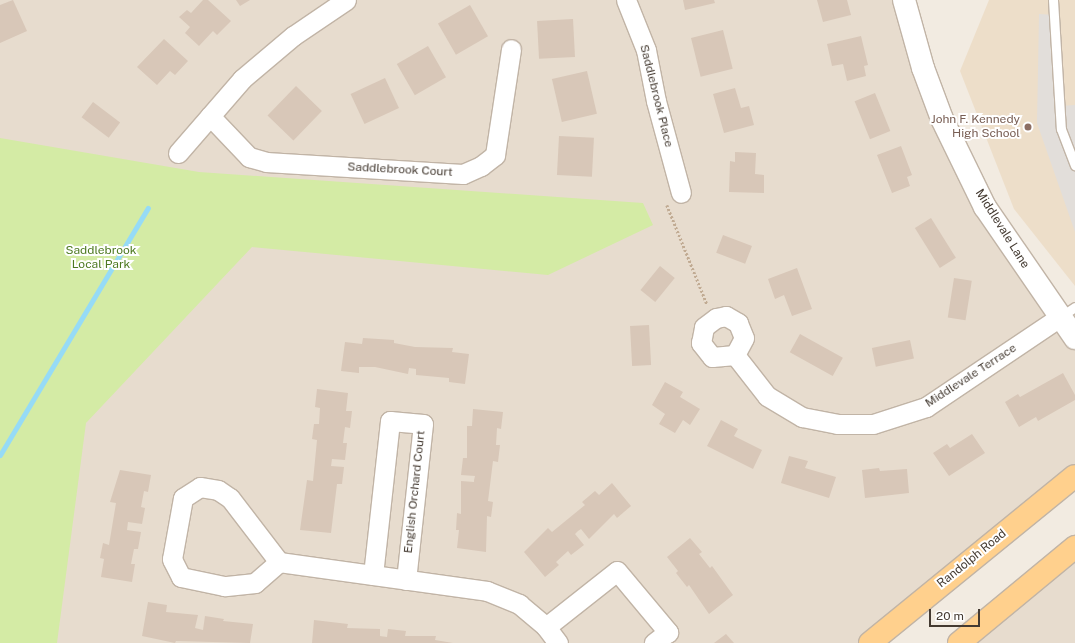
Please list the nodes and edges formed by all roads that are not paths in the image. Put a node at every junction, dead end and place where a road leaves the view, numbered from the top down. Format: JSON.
{"nodes":[{"id":1,"x":346,"y":0,"type":"edge"},
{"id":2,"x":626,"y":0,"type":"edge"},
{"id":3,"x":904,"y":0,"type":"edge"},
{"id":4,"x":1053,"y":0,"type":"edge"},
{"id":5,"x":511,"y":49,"type":"dead end"},
{"id":6,"x":210,"y":116,"type":"junction"},
{"id":7,"x":178,"y":153,"type":"dead end"},
{"id":8,"x":1075,"y":165,"type":"edge"},
{"id":9,"x":681,"y":193,"type":"road end"},
{"id":10,"x":1067,"y":312,"type":"edge"},
{"id":11,"x":1075,"y":338,"type":"edge"},
{"id":12,"x":735,"y":355,"type":"junction"},
{"id":13,"x":1075,"y":476,"type":"edge"},
{"id":14,"x":1075,"y":548,"type":"edge"},
{"id":15,"x":279,"y":562,"type":"junction"},
{"id":16,"x":373,"y":575,"type":"junction"},
{"id":17,"x":406,"y":580,"type":"junction"},
{"id":18,"x":546,"y":627,"type":"junction"},
{"id":19,"x":558,"y":643,"type":"edge"},
{"id":20,"x":654,"y":643,"type":"edge"},
{"id":21,"x":870,"y":643,"type":"edge"},
{"id":22,"x":959,"y":643,"type":"edge"}],
"edges":[{"from":1,"to":6,"type":"street"},
{"from":2,"to":9,"type":"street","name":"Saddlebrook Place"},
{"from":3,"to":10,"type":"street","name":"Middlevale Lane"},
{"from":4,"to":8,"type":"lane"},
{"from":5,"to":6,"type":"street","name":"Saddlebrook Court"},
{"from":6,"to":7,"type":"street"},
{"from":10,"to":11,"type":"street","name":"Middlevale Lane"},
{"from":10,"to":12,"type":"street","name":"Middlevale Terrace"},
{"from":12,"to":12,"type":"street"},
{"from":13,"to":21,"type":"main road","name":"Randolph Road"},
{"from":14,"to":22,"type":"main road"},
{"from":15,"to":15,"type":"street"},
{"from":15,"to":16,"type":"street"},
{"from":16,"to":17,"type":"street"},
{"from":16,"to":17,"type":"street","name":"English Orchard Court"},
{"from":17,"to":18,"type":"street"},
{"from":18,"to":19,"type":"street"},
{"from":18,"to":20,"type":"street"}]}
